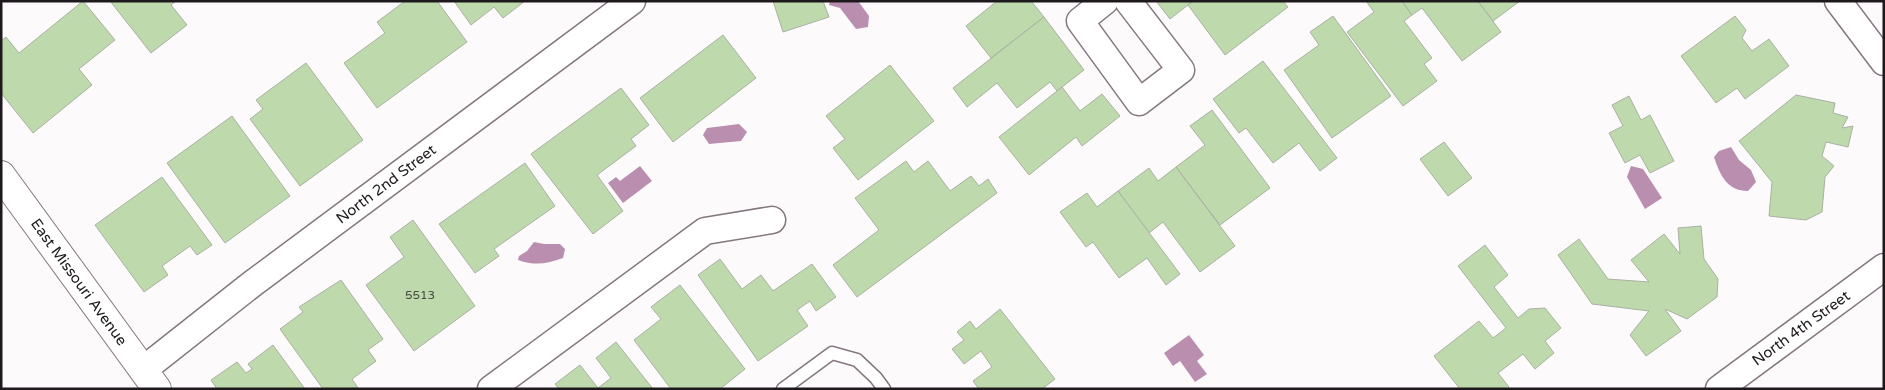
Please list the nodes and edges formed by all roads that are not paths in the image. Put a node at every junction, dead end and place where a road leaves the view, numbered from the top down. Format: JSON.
{"nodes":[{"id":1,"x":632,"y":1,"type":"edge"},
{"id":2,"x":1105,"y":1,"type":"edge"},
{"id":3,"x":1128,"y":1,"type":"edge"},
{"id":4,"x":1838,"y":1,"type":"edge"},
{"id":5,"x":1884,"y":62,"type":"edge"},
{"id":6,"x":1,"y":175,"type":"edge"},
{"id":7,"x":772,"y":220,"type":"dead end"},
{"id":8,"x":1884,"y":267,"type":"edge"},
{"id":9,"x":150,"y":380,"type":"edge"},
{"id":10,"x":491,"y":389,"type":"edge"},
{"id":11,"x":783,"y":389,"type":"edge"},
{"id":12,"x":884,"y":389,"type":"edge"},
{"id":13,"x":1719,"y":389,"type":"edge"}],
"edges":[{"from":1,"to":9,"type":"street","name":"North 2nd Street"},
{"from":2,"to":3,"type":"street"},
{"from":4,"to":5,"type":"street"},
{"from":6,"to":9,"type":"main road","name":"East Missouri Avenue"},
{"from":7,"to":10,"type":"street"},
{"from":8,"to":13,"type":"street","name":"North 4th Street"},
{"from":11,"to":12,"type":"lane"}]}
